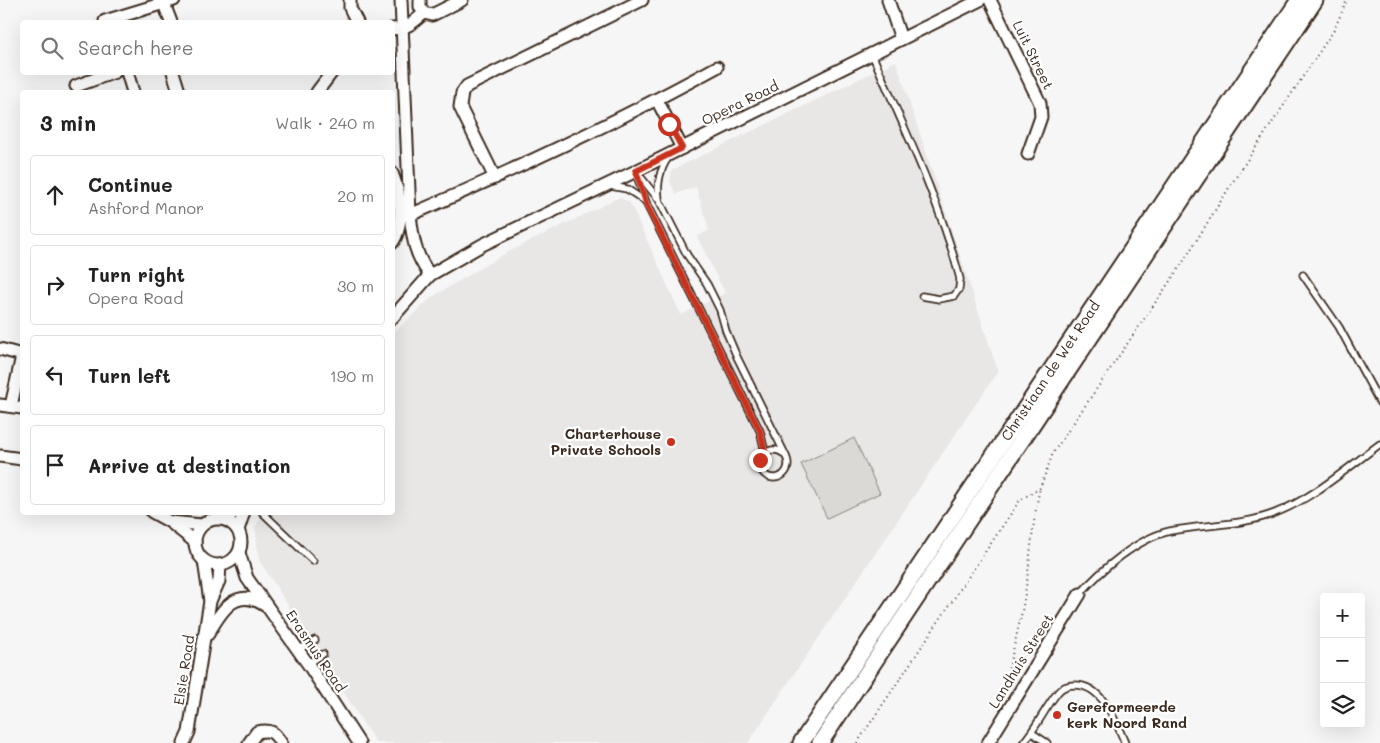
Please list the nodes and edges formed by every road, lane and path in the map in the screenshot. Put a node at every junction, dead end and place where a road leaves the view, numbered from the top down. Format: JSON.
{"nodes":[{"id":1,"x":350,"y":0,"type":"edge"},
{"id":2,"x":401,"y":0,"type":"edge"},
{"id":3,"x":420,"y":0,"type":"edge"},
{"id":4,"x":462,"y":0,"type":"edge"},
{"id":5,"x":642,"y":0,"type":"edge"},
{"id":6,"x":888,"y":0,"type":"edge"},
{"id":7,"x":980,"y":0,"type":"edge"},
{"id":8,"x":990,"y":0,"type":"edge"},
{"id":9,"x":1299,"y":0,"type":"edge"},
{"id":10,"x":1315,"y":0,"type":"edge"},
{"id":11,"x":1347,"y":0,"type":"edge"},
{"id":12,"x":169,"y":2,"type":"edge"},
{"id":13,"x":424,"y":13,"type":"junction"},
{"id":14,"x":108,"y":20,"type":"edge"},
{"id":15,"x":171,"y":20,"type":"edge"},
{"id":16,"x":356,"y":20,"type":"edge"},
{"id":17,"x":398,"y":29,"type":"edge"},
{"id":18,"x":902,"y":39,"type":"junction"},
{"id":19,"x":872,"y":54,"type":"junction"},
{"id":20,"x":716,"y":67,"type":"dead end"},
{"id":21,"x":106,"y":75,"type":"edge"},
{"id":22,"x":128,"y":75,"type":"edge"},
{"id":23,"x":174,"y":75,"type":"edge"},
{"id":24,"x":330,"y":75,"type":"edge"},
{"id":25,"x":76,"y":86,"type":"dead end"},
{"id":26,"x":178,"y":88,"type":"dead end"},
{"id":27,"x":133,"y":90,"type":"edge"},
{"id":28,"x":319,"y":90,"type":"edge"},
{"id":29,"x":657,"y":100,"type":"junction"},
{"id":30,"x":682,"y":148,"type":"junction"},
{"id":31,"x":670,"y":154,"type":"junction"},
{"id":32,"x":1028,"y":154,"type":"dead end"},
{"id":33,"x":636,"y":171,"type":"junction"},
{"id":34,"x":495,"y":178,"type":"junction"},
{"id":35,"x":395,"y":181,"type":"edge"},
{"id":36,"x":607,"y":185,"type":"junction"},
{"id":37,"x":659,"y":200,"type":"junction"},
{"id":38,"x":645,"y":201,"type":"junction"},
{"id":39,"x":410,"y":215,"type":"junction"},
{"id":40,"x":395,"y":239,"type":"edge"},
{"id":41,"x":430,"y":275,"type":"junction"},
{"id":42,"x":1303,"y":275,"type":"dead end"},
{"id":43,"x":922,"y":296,"type":"dead end"},
{"id":44,"x":395,"y":315,"type":"edge"},
{"id":45,"x":0,"y":349,"type":"edge"},
{"id":46,"x":20,"y":354,"type":"edge"},
{"id":47,"x":20,"y":364,"type":"edge"},
{"id":48,"x":1380,"y":403,"type":"edge"},
{"id":49,"x":11,"y":406,"type":"edge"},
{"id":50,"x":1380,"y":444,"type":"edge"},
{"id":51,"x":765,"y":452,"type":"junction"},
{"id":52,"x":0,"y":456,"type":"edge"},
{"id":53,"x":786,"y":456,"type":"junction"},
{"id":54,"x":20,"y":459,"type":"edge"},
{"id":55,"x":1040,"y":488,"type":"junction"},
{"id":56,"x":157,"y":515,"type":"edge"},
{"id":57,"x":230,"y":515,"type":"edge"},
{"id":58,"x":243,"y":515,"type":"edge"},
{"id":59,"x":265,"y":515,"type":"edge"},
{"id":60,"x":223,"y":519,"type":"junction"},
{"id":61,"x":170,"y":522,"type":"junction"},
{"id":62,"x":202,"y":525,"type":"junction"},
{"id":63,"x":238,"y":530,"type":"junction"},
{"id":64,"x":195,"y":542,"type":"junction"},
{"id":65,"x":239,"y":553,"type":"junction"},
{"id":66,"x":204,"y":561,"type":"junction"},
{"id":67,"x":313,"y":561,"type":"dead end"},
{"id":68,"x":223,"y":565,"type":"junction"},
{"id":69,"x":247,"y":578,"type":"junction"},
{"id":70,"x":1080,"y":594,"type":"joint"},
{"id":71,"x":210,"y":602,"type":"junction"},
{"id":72,"x":271,"y":610,"type":"junction"},
{"id":73,"x":205,"y":640,"type":"junction"},
{"id":74,"x":314,"y":640,"type":"dead end"},
{"id":75,"x":298,"y":650,"type":"junction"},
{"id":76,"x":323,"y":654,"type":"dead end"},
{"id":77,"x":308,"y":664,"type":"junction"},
{"id":78,"x":1002,"y":701,"type":"dead end"},
{"id":79,"x":1032,"y":733,"type":"junction"},
{"id":80,"x":184,"y":743,"type":"edge"},
{"id":81,"x":249,"y":743,"type":"edge"},
{"id":82,"x":281,"y":743,"type":"edge"},
{"id":83,"x":359,"y":743,"type":"edge"},
{"id":84,"x":800,"y":743,"type":"edge"},
{"id":85,"x":820,"y":743,"type":"edge"},
{"id":86,"x":858,"y":743,"type":"edge"},
{"id":87,"x":988,"y":743,"type":"edge"},
{"id":88,"x":1023,"y":743,"type":"edge"},
{"id":89,"x":1047,"y":743,"type":"edge"},
{"id":90,"x":1124,"y":743,"type":"edge"}],
"edges":[{"from":1,"to":16,"type":"street"},
{"from":2,"to":17,"type":"street"},
{"from":3,"to":13,"type":"street"},
{"from":4,"to":13,"type":"street"},
{"from":5,"to":34,"type":"street"},
{"from":6,"to":18,"type":"street"},
{"from":7,"to":18,"type":"street","name":"Opera Road"},
{"from":8,"to":32,"type":"street","name":"Luit Street"},
{"from":9,"to":84,"type":"main road","name":"Christiaan de Wet Road"},
{"from":10,"to":85,"type":"main road","name":"Christiaan de Wet Road"},
{"from":11,"to":55,"type":"path"},
{"from":12,"to":14,"type":"street"},
{"from":12,"to":15,"type":"street"},
{"from":13,"to":17,"type":"street"},
{"from":17,"to":39,"type":"street"},
{"from":18,"to":19,"type":"street","name":"Opera Road"},
{"from":19,"to":30,"type":"street","name":"Opera Road"},
{"from":19,"to":43,"type":"lane"},
{"from":20,"to":29,"type":"street"},
{"from":21,"to":25,"type":"street"},
{"from":22,"to":27,"type":"street"},
{"from":23,"to":26,"type":"street"},
{"from":24,"to":28,"type":"street"},
{"from":29,"to":30,"type":"street"},
{"from":29,"to":34,"type":"street"},
{"from":30,"to":31,"type":"street","name":"Opera Road"},
{"from":31,"to":33,"type":"street","name":"Opera Road"},
{"from":31,"to":37,"type":"lane"},
{"from":33,"to":36,"type":"street","name":"Opera Road"},
{"from":33,"to":37,"type":"lane"},
{"from":33,"to":38,"type":"lane"},
{"from":34,"to":39,"type":"street"},
{"from":35,"to":40,"type":"street"},
{"from":36,"to":38,"type":"lane"},
{"from":36,"to":41,"type":"street","name":"Opera Road"},
{"from":37,"to":53,"type":"lane"},
{"from":38,"to":51,"type":"lane"},
{"from":39,"to":41,"type":"street"},
{"from":41,"to":44,"type":"street","name":"Opera Road"},
{"from":42,"to":48,"type":"lane"},
{"from":45,"to":46,"type":"street"},
{"from":47,"to":49,"type":"street"},
{"from":50,"to":70,"type":"lane"},
{"from":51,"to":53,"type":"lane"},
{"from":51,"to":53,"type":"lane"},
{"from":52,"to":54,"type":"street"},
{"from":55,"to":78,"type":"path"},
{"from":55,"to":86,"type":"path"},
{"from":56,"to":61,"type":"street"},
{"from":57,"to":60,"type":"street"},
{"from":58,"to":63,"type":"street"},
{"from":59,"to":67,"type":"lane"},
{"from":60,"to":62,"type":"street"},
{"from":60,"to":63,"type":"street"},
{"from":61,"to":62,"type":"street"},
{"from":61,"to":64,"type":"street"},
{"from":62,"to":64,"type":"street"},
{"from":63,"to":65,"type":"street"},
{"from":64,"to":66,"type":"street"},
{"from":65,"to":68,"type":"street"},
{"from":65,"to":69,"type":"street","name":"Erasmus Road"},
{"from":66,"to":68,"type":"street"},
{"from":66,"to":71,"type":"street","name":"Elsie Road"},
{"from":68,"to":69,"type":"street","name":"Erasmus Road"},
{"from":68,"to":71,"type":"street","name":"Elsie Road"},
{"from":69,"to":72,"type":"street","name":"Erasmus Road"},
{"from":70,"to":87,"type":"street","name":"Landhuis Street"},
{"from":71,"to":73,"type":"street","name":"Elsie Road"},
{"from":72,"to":73,"type":"street"},
{"from":72,"to":75,"type":"street","name":"Erasmus Road"},
{"from":73,"to":80,"type":"street","name":"Elsie Road"},
{"from":74,"to":75,"type":"lane"},
{"from":75,"to":77,"type":"street","name":"Erasmus Road"},
{"from":76,"to":77,"type":"lane"},
{"from":77,"to":83,"type":"street","name":"Erasmus Road"},
{"from":79,"to":88,"type":"lane"},
{"from":79,"to":89,"type":"lane"},
{"from":79,"to":90,"type":"lane"},
{"from":81,"to":82,"type":"street"}]}
